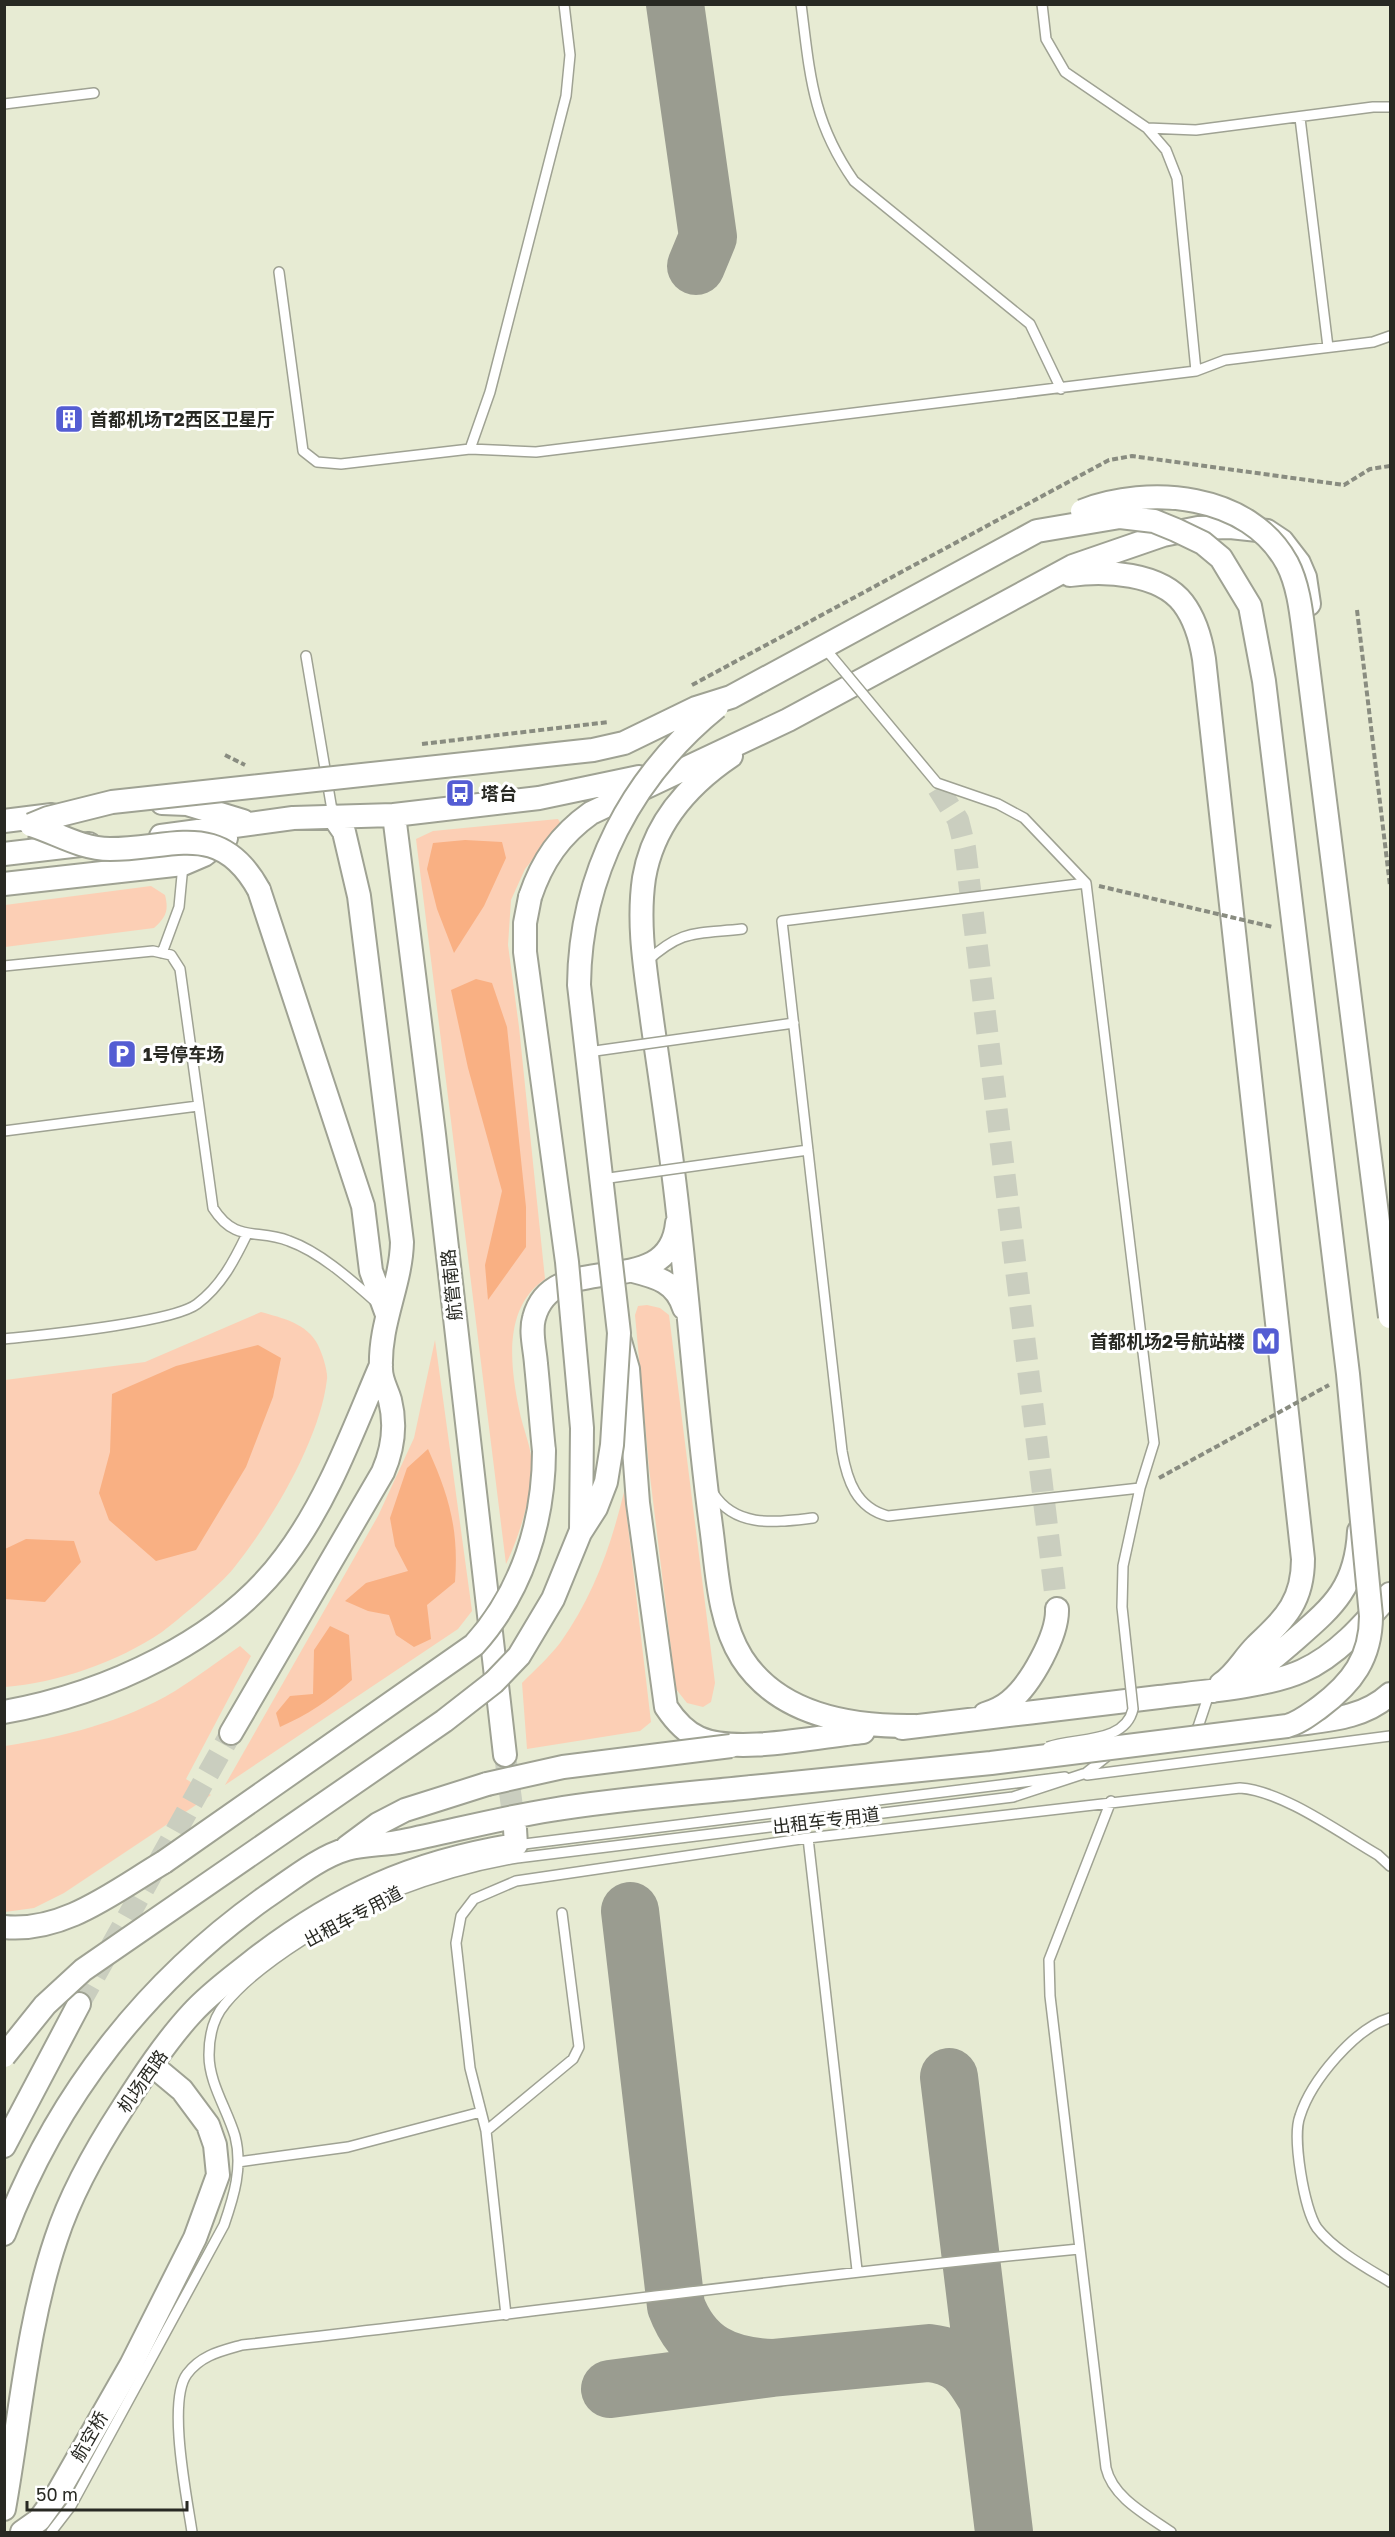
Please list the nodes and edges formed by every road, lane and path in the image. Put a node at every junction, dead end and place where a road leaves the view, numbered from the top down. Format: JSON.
{"nodes":[{"id":1,"x":564,"y":4,"type":"edge"},
{"id":2,"x":801,"y":4,"type":"edge"},
{"id":3,"x":1042,"y":4,"type":"edge"},
{"id":4,"x":94,"y":93,"type":"dead end"},
{"id":5,"x":4,"y":104,"type":"edge"},
{"id":6,"x":1390,"y":107,"type":"edge"},
{"id":7,"x":1300,"y":118,"type":"junction"},
{"id":8,"x":1147,"y":128,"type":"junction"},
{"id":9,"x":279,"y":272,"type":"dead end"},
{"id":10,"x":1390,"y":336,"type":"edge"},
{"id":11,"x":1328,"y":347,"type":"junction"},
{"id":12,"x":1196,"y":371,"type":"junction"},
{"id":13,"x":1061,"y":389,"type":"junction"},
{"id":14,"x":470,"y":449,"type":"junction"},
{"id":15,"x":1390,"y":466,"type":"edge"},
{"id":16,"x":1037,"y":531,"type":"junction"},
{"id":17,"x":1110,"y":554,"type":"junction"},
{"id":18,"x":1044,"y":580,"type":"junction"},
{"id":19,"x":1357,"y":610,"type":"dead end"},
{"id":20,"x":823,"y":646,"type":"junction"},
{"id":21,"x":306,"y":656,"type":"dead end"},
{"id":22,"x":853,"y":683,"type":"junction"},
{"id":23,"x":688,"y":687,"type":"dead end"},
{"id":24,"x":731,"y":697,"type":"junction"},
{"id":25,"x":617,"y":720,"type":"dead end"},
{"id":26,"x":788,"y":720,"type":"junction"},
{"id":27,"x":420,"y":744,"type":"dead end"},
{"id":28,"x":225,"y":754,"type":"dead end"},
{"id":29,"x":701,"y":759,"type":"junction"},
{"id":30,"x":256,"y":764,"type":"dead end"},
{"id":31,"x":938,"y":788,"type":"tunnel mouth"},
{"id":32,"x":112,"y":802,"type":"junction"},
{"id":33,"x":4,"y":815,"type":"edge"},
{"id":34,"x":394,"y":815,"type":"junction"},
{"id":35,"x":333,"y":816,"type":"junction"},
{"id":36,"x":4,"y":821,"type":"edge"},
{"id":37,"x":250,"y":823,"type":"junction"},
{"id":38,"x":31,"y":825,"type":"junction"},
{"id":39,"x":4,"y":844,"type":"edge"},
{"id":40,"x":110,"y":849,"type":"junction"},
{"id":41,"x":4,"y":854,"type":"edge"},
{"id":42,"x":4,"y":862,"type":"edge"},
{"id":43,"x":183,"y":864,"type":"junction"},
{"id":44,"x":1086,"y":883,"type":"junction"},
{"id":45,"x":4,"y":884,"type":"edge"},
{"id":46,"x":1390,"y":886,"type":"edge"},
{"id":47,"x":742,"y":929,"type":"dead end"},
{"id":48,"x":1294,"y":932,"type":"junction"},
{"id":49,"x":162,"y":953,"type":"junction"},
{"id":50,"x":644,"y":964,"type":"junction"},
{"id":51,"x":4,"y":966,"type":"edge"},
{"id":52,"x":794,"y":1023,"type":"junction"},
{"id":53,"x":586,"y":1052,"type":"junction"},
{"id":54,"x":198,"y":1106,"type":"junction"},
{"id":55,"x":4,"y":1131,"type":"edge"},
{"id":56,"x":808,"y":1150,"type":"junction"},
{"id":57,"x":600,"y":1180,"type":"junction"},
{"id":58,"x":678,"y":1212,"type":"junction"},
{"id":59,"x":247,"y":1234,"type":"junction"},
{"id":60,"x":1390,"y":1244,"type":"edge"},
{"id":61,"x":633,"y":1271,"type":"junction"},
{"id":62,"x":386,"y":1312,"type":"junction"},
{"id":63,"x":1390,"y":1317,"type":"edge"},
{"id":64,"x":689,"y":1320,"type":"junction"},
{"id":65,"x":619,"y":1333,"type":"junction"},
{"id":66,"x":4,"y":1339,"type":"edge"},
{"id":67,"x":381,"y":1365,"type":"junction"},
{"id":68,"x":1348,"y":1374,"type":"junction"},
{"id":69,"x":705,"y":1478,"type":"junction"},
{"id":70,"x":1140,"y":1488,"type":"junction"},
{"id":71,"x":813,"y":1518,"type":"dead end"},
{"id":72,"x":580,"y":1533,"type":"junction"},
{"id":73,"x":1390,"y":1594,"type":"edge"},
{"id":74,"x":1057,"y":1608,"type":"tunnel mouth"},
{"id":75,"x":1213,"y":1690,"type":"junction"},
{"id":76,"x":1390,"y":1694,"type":"edge"},
{"id":77,"x":4,"y":1712,"type":"edge"},
{"id":78,"x":972,"y":1720,"type":"junction"},
{"id":79,"x":915,"y":1726,"type":"junction"},
{"id":80,"x":1287,"y":1726,"type":"junction"},
{"id":81,"x":231,"y":1733,"type":"tunnel mouth"},
{"id":82,"x":1390,"y":1736,"type":"edge"},
{"id":83,"x":731,"y":1746,"type":"junction"},
{"id":84,"x":505,"y":1755,"type":"tunnel mouth"},
{"id":85,"x":991,"y":1762,"type":"junction"},
{"id":86,"x":1076,"y":1776,"type":"junction"},
{"id":87,"x":1111,"y":1801,"type":"junction"},
{"id":88,"x":515,"y":1837,"type":"joint"},
{"id":89,"x":808,"y":1839,"type":"junction"},
{"id":90,"x":335,"y":1854,"type":"junction"},
{"id":91,"x":1390,"y":1866,"type":"edge"},
{"id":92,"x":562,"y":1913,"type":"dead end"},
{"id":93,"x":4,"y":1927,"type":"edge"},
{"id":94,"x":79,"y":2004,"type":"tunnel mouth"},
{"id":95,"x":1390,"y":2018,"type":"edge"},
{"id":96,"x":4,"y":2055,"type":"edge"},
{"id":97,"x":152,"y":2065,"type":"junction"},
{"id":98,"x":481,"y":2112,"type":"junction"},
{"id":99,"x":486,"y":2130,"type":"junction"},
{"id":100,"x":4,"y":2146,"type":"edge"},
{"id":101,"x":237,"y":2162,"type":"junction"},
{"id":102,"x":4,"y":2234,"type":"edge"},
{"id":103,"x":1079,"y":2249,"type":"junction"},
{"id":104,"x":857,"y":2270,"type":"junction"},
{"id":105,"x":1390,"y":2282,"type":"edge"},
{"id":106,"x":506,"y":2315,"type":"junction"},
{"id":107,"x":139,"y":2368,"type":"junction"},
{"id":108,"x":4,"y":2509,"type":"edge"},
{"id":109,"x":22,"y":2532,"type":"edge"},
{"id":110,"x":51,"y":2532,"type":"edge"},
{"id":111,"x":192,"y":2532,"type":"edge"},
{"id":112,"x":1171,"y":2532,"type":"edge"}],
"edges":[{"from":1,"to":14,"type":"lane"},
{"from":2,"to":13,"type":"lane"},
{"from":3,"to":8,"type":"lane"},
{"from":4,"to":5,"type":"lane"},
{"from":6,"to":7,"type":"lane"},
{"from":7,"to":8,"type":"lane"},
{"from":7,"to":11,"type":"lane"},
{"from":8,"to":12,"type":"lane"},
{"from":9,"to":14,"type":"lane"},
{"from":10,"to":11,"type":"lane"},
{"from":11,"to":12,"type":"lane"},
{"from":12,"to":13,"type":"lane"},
{"from":13,"to":14,"type":"lane"},
{"from":15,"to":23,"type":"path","bridge":true},
{"from":16,"to":20,"type":"street","bridge":true},
{"from":16,"to":48,"type":"street","bridge":true},
{"from":16,"to":63,"type":"street","bridge":true},
{"from":17,"to":18,"type":"street"},
{"from":17,"to":60,"type":"street"},
{"from":17,"to":75,"type":"street"},
{"from":18,"to":22,"type":"street"},
{"from":18,"to":75,"type":"street"},
{"from":19,"to":46,"type":"path"},
{"from":20,"to":24,"type":"street","bridge":true},
{"from":20,"to":44,"type":"lane","bridge":true},
{"from":21,"to":35,"type":"lane"},
{"from":22,"to":26,"type":"street"},
{"from":22,"to":31,"type":"street"},
{"from":24,"to":32,"type":"street","bridge":true},
{"from":24,"to":53,"type":"street","bridge":true},
{"from":25,"to":27,"type":"path","bridge":true},
{"from":26,"to":29,"type":"street"},
{"from":26,"to":50,"type":"street"},
{"from":28,"to":30,"type":"path","bridge":true},
{"from":29,"to":34,"type":"street"},
{"from":29,"to":72,"type":"street","bridge":true},
{"from":32,"to":33,"type":"street","bridge":true},
{"from":32,"to":38,"type":"street","bridge":true},
{"from":34,"to":35,"type":"street"},
{"from":34,"to":84,"type":"street","name":"航管南路"},
{"from":35,"to":37,"type":"street"},
{"from":35,"to":62,"type":"street"},
{"from":36,"to":37,"type":"street"},
{"from":36,"to":38,"type":"street"},
{"from":37,"to":41,"type":"street"},
{"from":37,"to":43,"type":"street"},
{"from":38,"to":39,"type":"street"},
{"from":38,"to":40,"type":"street","bridge":true},
{"from":40,"to":42,"type":"street","bridge":true},
{"from":40,"to":62,"type":"street","bridge":true},
{"from":43,"to":45,"type":"street"},
{"from":43,"to":49,"type":"lane"},
{"from":44,"to":48,"type":"path","bridge":true},
{"from":44,"to":52,"type":"lane","bridge":true},
{"from":44,"to":70,"type":"lane","bridge":true},
{"from":47,"to":50,"type":"lane"},
{"from":48,"to":68,"type":"street","bridge":true},
{"from":49,"to":51,"type":"lane"},
{"from":49,"to":54,"type":"lane"},
{"from":50,"to":58,"type":"street"},
{"from":52,"to":53,"type":"lane","bridge":true},
{"from":52,"to":56,"type":"lane","bridge":true},
{"from":53,"to":57,"type":"street","bridge":true},
{"from":54,"to":55,"type":"lane"},
{"from":54,"to":59,"type":"lane"},
{"from":56,"to":57,"type":"lane","bridge":true},
{"from":56,"to":70,"type":"lane","bridge":true},
{"from":57,"to":65,"type":"street","bridge":true},
{"from":58,"to":61,"type":"street"},
{"from":58,"to":64,"type":"street"},
{"from":59,"to":62,"type":"lane"},
{"from":59,"to":66,"type":"lane"},
{"from":61,"to":64,"type":"street"},
{"from":61,"to":93,"type":"street","bridge":true},
{"from":62,"to":67,"type":"street"},
{"from":64,"to":69,"type":"street"},
{"from":65,"to":72,"type":"street","bridge":true},
{"from":65,"to":83,"type":"street","bridge":true},
{"from":67,"to":77,"type":"street"},
{"from":67,"to":81,"type":"street"},
{"from":68,"to":70,"type":"path","bridge":true},
{"from":68,"to":80,"type":"street","bridge":true},
{"from":69,"to":71,"type":"lane"},
{"from":69,"to":79,"type":"street"},
{"from":70,"to":85,"type":"lane","bridge":true},
{"from":72,"to":96,"type":"street","bridge":true},
{"from":73,"to":75,"type":"street"},
{"from":74,"to":78,"type":"street"},
{"from":75,"to":78,"type":"street"},
{"from":75,"to":86,"type":"lane"},
{"from":76,"to":80,"type":"street","bridge":true},
{"from":78,"to":79,"type":"street"},
{"from":79,"to":83,"type":"street"},
{"from":80,"to":85,"type":"street","bridge":true},
{"from":82,"to":86,"type":"lane"},
{"from":83,"to":90,"type":"street","bridge":true},
{"from":85,"to":90,"type":"street","bridge":true},
{"from":86,"to":88,"type":"lane"},
{"from":86,"to":101,"type":"lane","name":"出租车专用道"},
{"from":87,"to":89,"type":"lane"},
{"from":87,"to":91,"type":"lane"},
{"from":87,"to":103,"type":"lane"},
{"from":88,"to":97,"type":"street","name":"机场西路"},
{"from":89,"to":98,"type":"lane"},
{"from":89,"to":104,"type":"lane"},
{"from":90,"to":102,"type":"street"},
{"from":92,"to":99,"type":"lane"},
{"from":94,"to":100,"type":"street"},
{"from":95,"to":105,"type":"lane"},
{"from":97,"to":107,"type":"street","name":"航空桥"},
{"from":97,"to":108,"type":"street","name":"机场西路"},
{"from":98,"to":99,"type":"lane"},
{"from":98,"to":101,"type":"lane"},
{"from":99,"to":106,"type":"lane"},
{"from":101,"to":107,"type":"lane","name":"出租车专用道"},
{"from":103,"to":104,"type":"lane"},
{"from":103,"to":112,"type":"lane"},
{"from":104,"to":106,"type":"lane"},
{"from":106,"to":111,"type":"lane"},
{"from":107,"to":109,"type":"street","name":"航空桥"},
{"from":107,"to":110,"type":"lane","name":"出租车专用道"}]}
